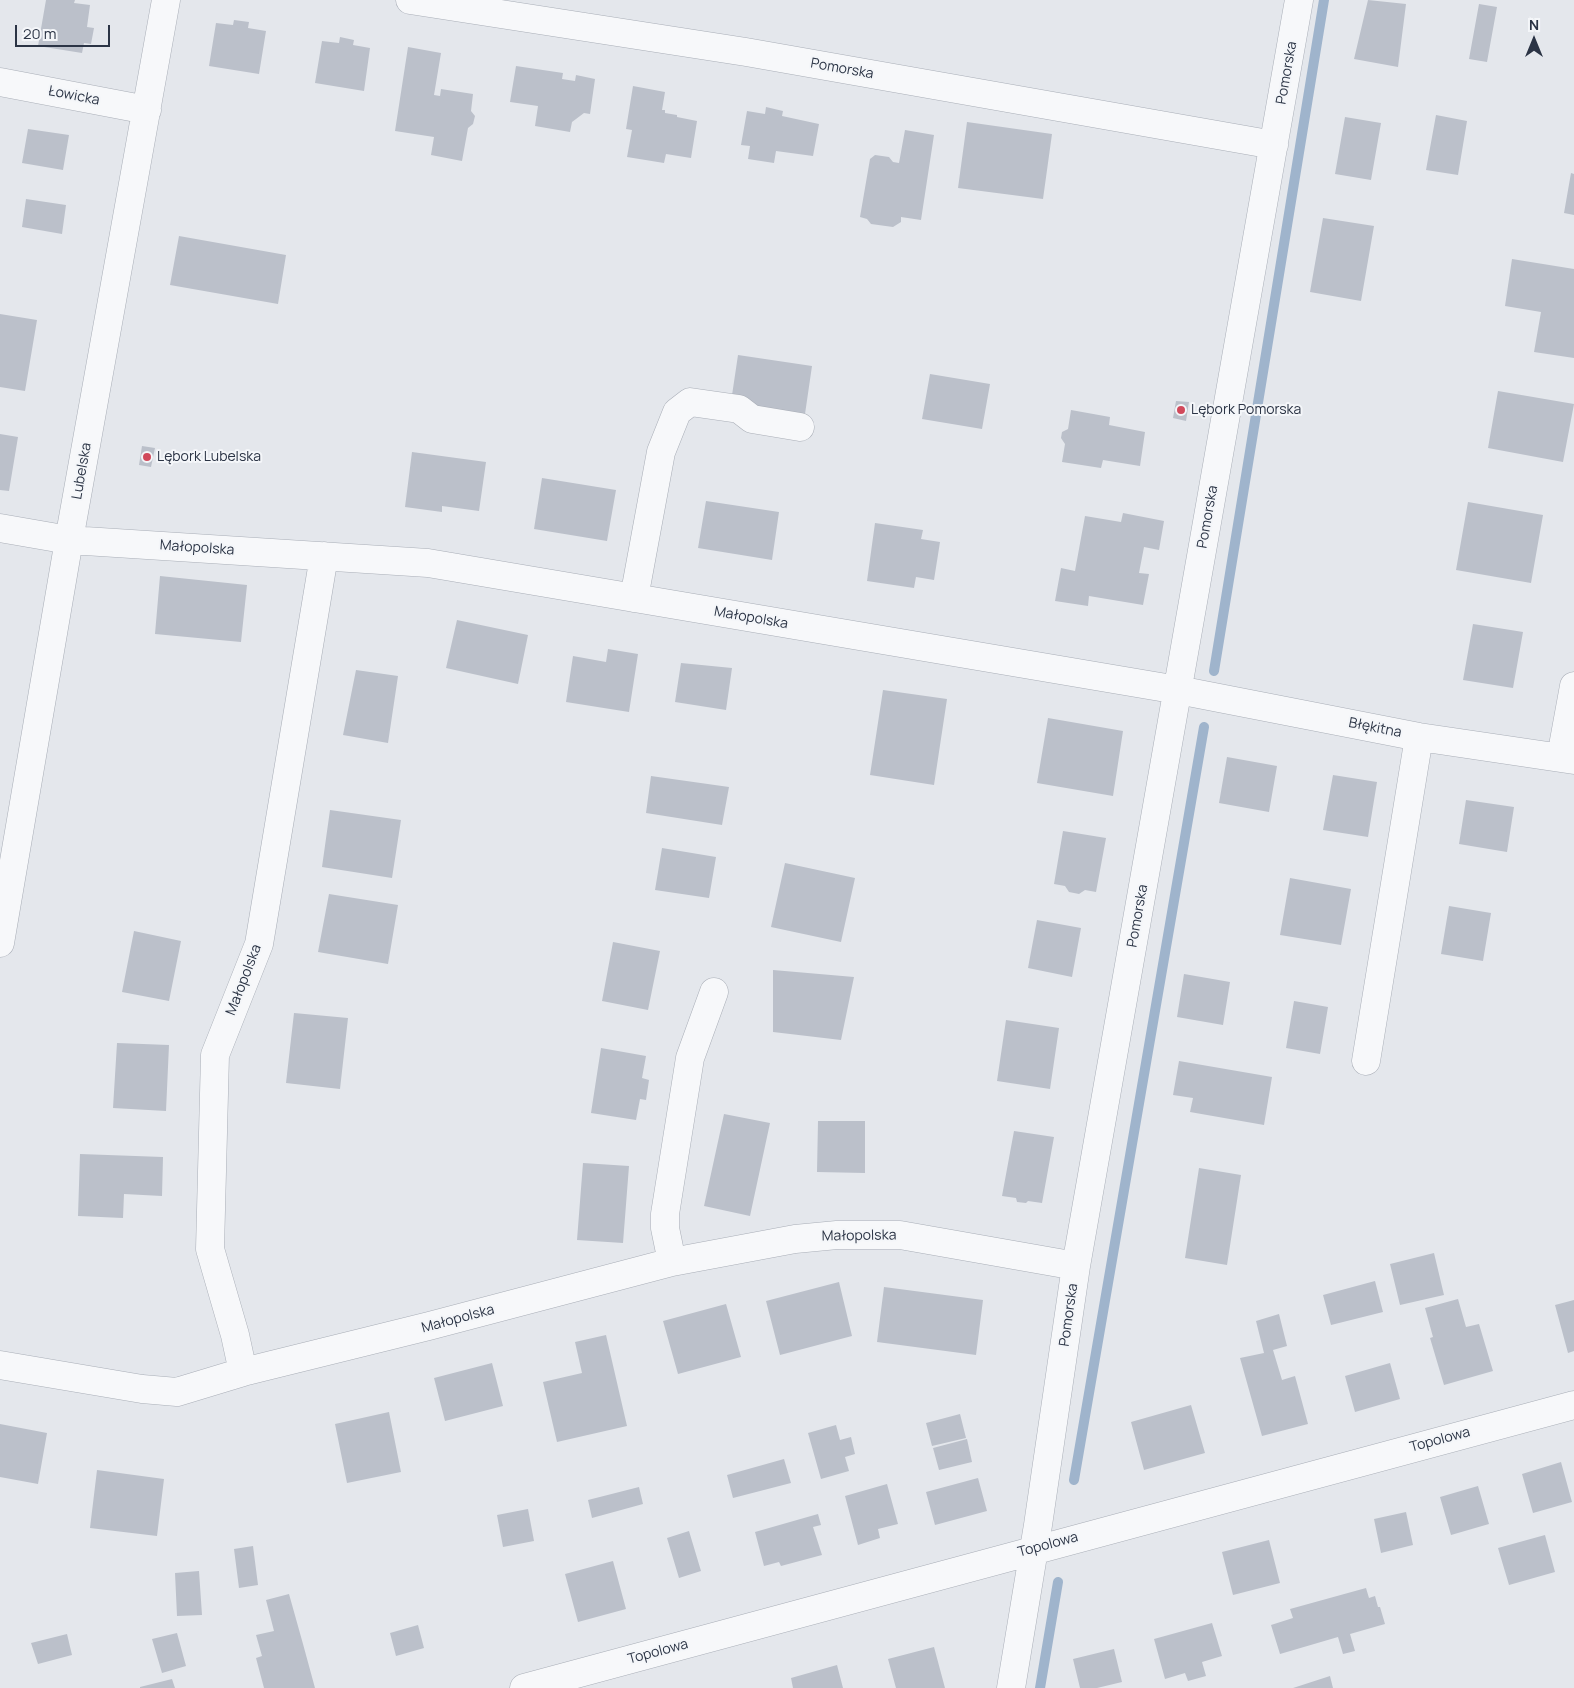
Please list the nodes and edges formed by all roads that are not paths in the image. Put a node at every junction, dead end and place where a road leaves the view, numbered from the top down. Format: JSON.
{"nodes":[{"id":1,"x":166,"y":0,"type":"edge"},
{"id":2,"x":410,"y":0,"type":"edge"},
{"id":3,"x":1299,"y":0,"type":"edge"},
{"id":4,"x":0,"y":82,"type":"edge"},
{"id":5,"x":147,"y":110,"type":"junction"},
{"id":6,"x":1274,"y":145,"type":"junction"},
{"id":7,"x":800,"y":427,"type":"dead end"},
{"id":8,"x":0,"y":528,"type":"edge"},
{"id":9,"x":69,"y":540,"type":"junction"},
{"id":10,"x":324,"y":556,"type":"junction"},
{"id":11,"x":634,"y":598,"type":"junction"},
{"id":12,"x":1574,"y":686,"type":"edge"},
{"id":13,"x":1178,"y":690,"type":"junction"},
{"id":14,"x":1419,"y":737,"type":"junction"},
{"id":15,"x":1568,"y":758,"type":"edge"},
{"id":16,"x":0,"y":943,"type":"edge"},
{"id":17,"x":714,"y":992,"type":"dead end"},
{"id":18,"x":1366,"y":1061,"type":"dead end"},
{"id":19,"x":672,"y":1262,"type":"junction"},
{"id":20,"x":1076,"y":1266,"type":"junction"},
{"id":21,"x":0,"y":1365,"type":"edge"},
{"id":22,"x":243,"y":1372,"type":"junction"},
{"id":23,"x":1574,"y":1405,"type":"edge"},
{"id":24,"x":1034,"y":1548,"type":"junction"},
{"id":25,"x":524,"y":1688,"type":"edge"},
{"id":26,"x":1011,"y":1688,"type":"edge"}],
"edges":[{"from":1,"to":5,"type":"street","name":"Lubelska"},
{"from":2,"to":6,"type":"street","name":"Pomorska"},
{"from":3,"to":6,"type":"street","name":"Pomorska"},
{"from":4,"to":5,"type":"street","name":"Łowicka"},
{"from":5,"to":9,"type":"street","name":"Lubelska"},
{"from":6,"to":13,"type":"street","name":"Pomorska"},
{"from":7,"to":11,"type":"street"},
{"from":8,"to":9,"type":"street","name":"Małopolska"},
{"from":9,"to":10,"type":"street","name":"Małopolska"},
{"from":9,"to":16,"type":"street","name":"Lubelska"},
{"from":10,"to":11,"type":"street","name":"Małopolska"},
{"from":10,"to":22,"type":"street","name":"Małopolska"},
{"from":11,"to":13,"type":"street","name":"Małopolska"},
{"from":12,"to":15,"type":"street"},
{"from":13,"to":14,"type":"street","name":"Błękitna"},
{"from":13,"to":20,"type":"street","name":"Pomorska"},
{"from":14,"to":15,"type":"street","name":"Błękitna"},
{"from":14,"to":18,"type":"street"},
{"from":17,"to":19,"type":"street"},
{"from":19,"to":20,"type":"street","name":"Małopolska"},
{"from":19,"to":22,"type":"street","name":"Małopolska"},
{"from":20,"to":24,"type":"street","name":"Pomorska"},
{"from":21,"to":22,"type":"street","name":"Małopolska"},
{"from":23,"to":24,"type":"street","name":"Topolowa"},
{"from":24,"to":25,"type":"street","name":"Topolowa"},
{"from":24,"to":26,"type":"street","name":"Pomorska"}]}
